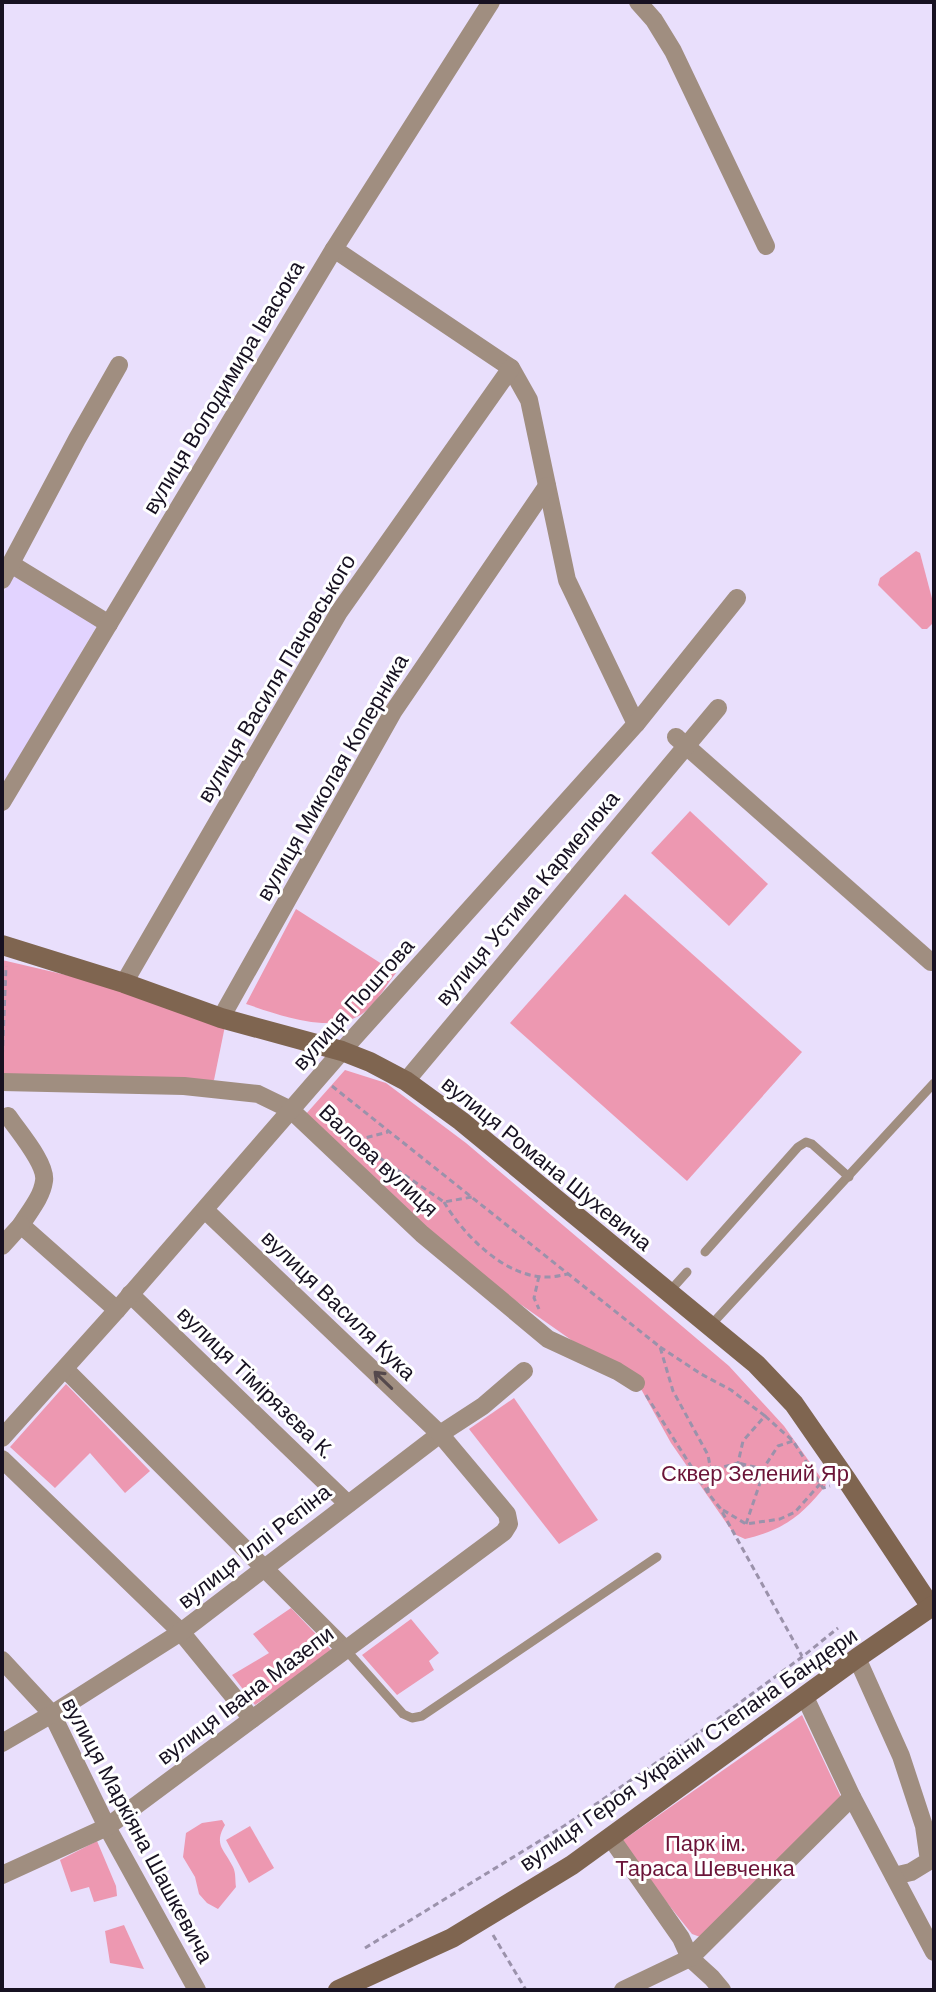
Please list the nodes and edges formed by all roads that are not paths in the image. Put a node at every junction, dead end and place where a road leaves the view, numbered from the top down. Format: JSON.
{"nodes":[{"id":1,"x":491,"y":2,"type":"edge"},
{"id":2,"x":638,"y":2,"type":"edge"},
{"id":3,"x":766,"y":246,"type":"dead end"},
{"id":4,"x":334,"y":249,"type":"junction"},
{"id":5,"x":119,"y":365,"type":"dead end"},
{"id":6,"x":511,"y":368,"type":"junction"},
{"id":7,"x":547,"y":486,"type":"junction"},
{"id":8,"x":6,"y":572,"type":"edge"},
{"id":9,"x":737,"y":598,"type":"dead end"},
{"id":10,"x":109,"y":624,"type":"junction"},
{"id":11,"x":718,"y":708,"type":"dead end"},
{"id":12,"x":636,"y":724,"type":"junction"},
{"id":13,"x":681,"y":741,"type":"junction"},
{"id":14,"x":2,"y":802,"type":"edge"},
{"id":15,"x":4,"y":945,"type":"edge"},
{"id":16,"x":931,"y":962,"type":"dead end"},
{"id":17,"x":124,"y":983,"type":"junction"},
{"id":18,"x":221,"y":1018,"type":"junction"},
{"id":19,"x":342,"y":1051,"type":"junction"},
{"id":20,"x":406,"y":1081,"type":"junction"},
{"id":21,"x":2,"y":1082,"type":"edge"},
{"id":22,"x":934,"y":1083,"type":"edge"},
{"id":23,"x":291,"y":1110,"type":"junction"},
{"id":24,"x":8,"y":1116,"type":"dead end"},
{"id":25,"x":849,"y":1177,"type":"junction"},
{"id":26,"x":205,"y":1210,"type":"junction"},
{"id":27,"x":21,"y":1225,"type":"junction"},
{"id":28,"x":2,"y":1246,"type":"edge"},
{"id":29,"x":705,"y":1252,"type":"dead end"},
{"id":30,"x":687,"y":1272,"type":"dead end"},
{"id":31,"x":669,"y":1292,"type":"junction"},
{"id":32,"x":130,"y":1294,"type":"junction"},
{"id":33,"x":117,"y":1310,"type":"junction"},
{"id":34,"x":710,"y":1326,"type":"junction"},
{"id":35,"x":65,"y":1369,"type":"junction"},
{"id":36,"x":524,"y":1371,"type":"dead end"},
{"id":37,"x":636,"y":1383,"type":"road end"},
{"id":38,"x":440,"y":1434,"type":"junction"},
{"id":39,"x":2,"y":1438,"type":"edge"},
{"id":40,"x":2,"y":1459,"type":"edge"},
{"id":41,"x":348,"y":1504,"type":"junction"},
{"id":42,"x":504,"y":1532,"type":"joint"},
{"id":43,"x":657,"y":1557,"type":"dead end"},
{"id":44,"x":264,"y":1570,"type":"junction"},
{"id":45,"x":932,"y":1606,"type":"edge"},
{"id":46,"x":181,"y":1632,"type":"junction"},
{"id":47,"x":346,"y":1650,"type":"junction"},
{"id":48,"x":857,"y":1658,"type":"junction"},
{"id":49,"x":2,"y":1660,"type":"edge"},
{"id":50,"x":805,"y":1697,"type":"junction"},
{"id":51,"x":52,"y":1714,"type":"junction"},
{"id":52,"x":252,"y":1719,"type":"junction"},
{"id":53,"x":2,"y":1743,"type":"edge"},
{"id":54,"x":852,"y":1797,"type":"junction"},
{"id":55,"x":107,"y":1827,"type":"junction"},
{"id":56,"x":611,"y":1838,"type":"junction"},
{"id":57,"x":2,"y":1875,"type":"edge"},
{"id":58,"x":894,"y":1876,"type":"junction"},
{"id":59,"x":934,"y":1952,"type":"edge"},
{"id":60,"x":690,"y":1958,"type":"junction"},
{"id":61,"x":197,"y":1990,"type":"edge"},
{"id":62,"x":338,"y":1990,"type":"edge"},
{"id":63,"x":623,"y":1990,"type":"edge"},
{"id":64,"x":722,"y":1990,"type":"edge"}],
"edges":[{"from":1,"to":4,"type":"street","name":"вулиця Володимира Івасюка"},
{"from":2,"to":3,"type":"street"},
{"from":4,"to":6,"type":"street"},
{"from":4,"to":10,"type":"street","name":"вулиця Володимира Івасюка"},
{"from":5,"to":8,"type":"street"},
{"from":6,"to":7,"type":"street"},
{"from":6,"to":17,"type":"street","name":"вулиця Василя Пачовського"},
{"from":7,"to":12,"type":"street"},
{"from":7,"to":18,"type":"street","name":"вулиця Миколая Коперника"},
{"from":8,"to":10,"type":"street"},
{"from":9,"to":12,"type":"street","name":"вулиця Поштова"},
{"from":10,"to":14,"type":"street","name":"вулиця Володимира Івасюка"},
{"from":11,"to":13,"type":"street","name":"вулиця Устима Кармелюка"},
{"from":12,"to":19,"type":"street","name":"вулиця Поштова"},
{"from":13,"to":16,"type":"street"},
{"from":13,"to":20,"type":"street","name":"вулиця Устима Кармелюка"},
{"from":15,"to":17,"type":"street","name":"вулиця Романа Шухевича"},
{"from":17,"to":18,"type":"street","name":"вулиця Романа Шухевича"},
{"from":18,"to":19,"type":"street","name":"вулиця Романа Шухевича"},
{"from":19,"to":20,"type":"street","name":"вулиця Романа Шухевича"},
{"from":19,"to":23,"type":"street","name":"вулиця Поштова"},
{"from":20,"to":31,"type":"street","name":"вулиця Романа Шухевича"},
{"from":21,"to":23,"type":"street","name":"Валова вулиця"},
{"from":22,"to":25,"type":"lane"},
{"from":23,"to":26,"type":"street","name":"вулиця Поштова"},
{"from":23,"to":37,"type":"street","name":"Валова вулиця"},
{"from":24,"to":27,"type":"street"},
{"from":25,"to":29,"type":"lane"},
{"from":25,"to":34,"type":"lane"},
{"from":26,"to":32,"type":"street","name":"вулиця Поштова"},
{"from":38,"to":26,"type":"street","name":"вулиця Василя Кука","one_way":true},
{"from":27,"to":28,"type":"street"},
{"from":27,"to":33,"type":"street"},
{"from":30,"to":31,"type":"lane"},
{"from":31,"to":34,"type":"street","name":"вулиця Романа Шухевича"},
{"from":32,"to":33,"type":"street","name":"вулиця Поштова"},
{"from":32,"to":41,"type":"street","name":"вулиця Тімірязєва К."},
{"from":33,"to":35,"type":"street","name":"вулиця Поштова"},
{"from":34,"to":45,"type":"street","name":"вулиця Романа Шухевича"},
{"from":35,"to":39,"type":"street","name":"вулиця Поштова"},
{"from":35,"to":44,"type":"street"},
{"from":36,"to":38,"type":"street","name":"вулиця Іллі Рєпіна"},
{"from":38,"to":41,"type":"street","name":"вулиця Іллі Рєпіна"},
{"from":38,"to":42,"type":"street","name":"вулиця Василя Кука"},
{"from":40,"to":46,"type":"street"},
{"from":41,"to":44,"type":"street","name":"вулиця Іллі Рєпіна"},
{"from":42,"to":47,"type":"street","name":"вулиця Івана Мазепи"},
{"from":43,"to":47,"type":"lane"},
{"from":44,"to":46,"type":"street","name":"вулиця Іллі Рєпіна"},
{"from":44,"to":47,"type":"street"},
{"from":45,"to":48,"type":"street","name":"вулиця Героя України Степана Бандери"},
{"from":46,"to":51,"type":"street","name":"вулиця Іллі Рєпіна"},
{"from":46,"to":52,"type":"street"},
{"from":47,"to":52,"type":"street","name":"вулиця Івана Мазепи"},
{"from":48,"to":50,"type":"street","name":"вулиця Героя України Степана Бандери"},
{"from":48,"to":58,"type":"street"},
{"from":49,"to":51,"type":"street","name":"вулиця Маркіяна Шашкевича"},
{"from":50,"to":54,"type":"street"},
{"from":50,"to":56,"type":"street","name":"вулиця Героя України Степана Бандери"},
{"from":51,"to":53,"type":"street","name":"вулиця Іллі Рєпіна"},
{"from":51,"to":55,"type":"street","name":"вулиця Маркіяна Шашкевича"},
{"from":52,"to":55,"type":"street","name":"вулиця Івана Мазепи"},
{"from":54,"to":58,"type":"street"},
{"from":54,"to":60,"type":"street"},
{"from":55,"to":57,"type":"street","name":"вулиця Івана Мазепи"},
{"from":55,"to":61,"type":"street","name":"вулиця Маркіяна Шашкевича"},
{"from":56,"to":60,"type":"street"},
{"from":56,"to":62,"type":"street","name":"вулиця Героя України Степана Бандери"},
{"from":58,"to":59,"type":"street"},
{"from":60,"to":63,"type":"street"},
{"from":60,"to":64,"type":"street"}]}
